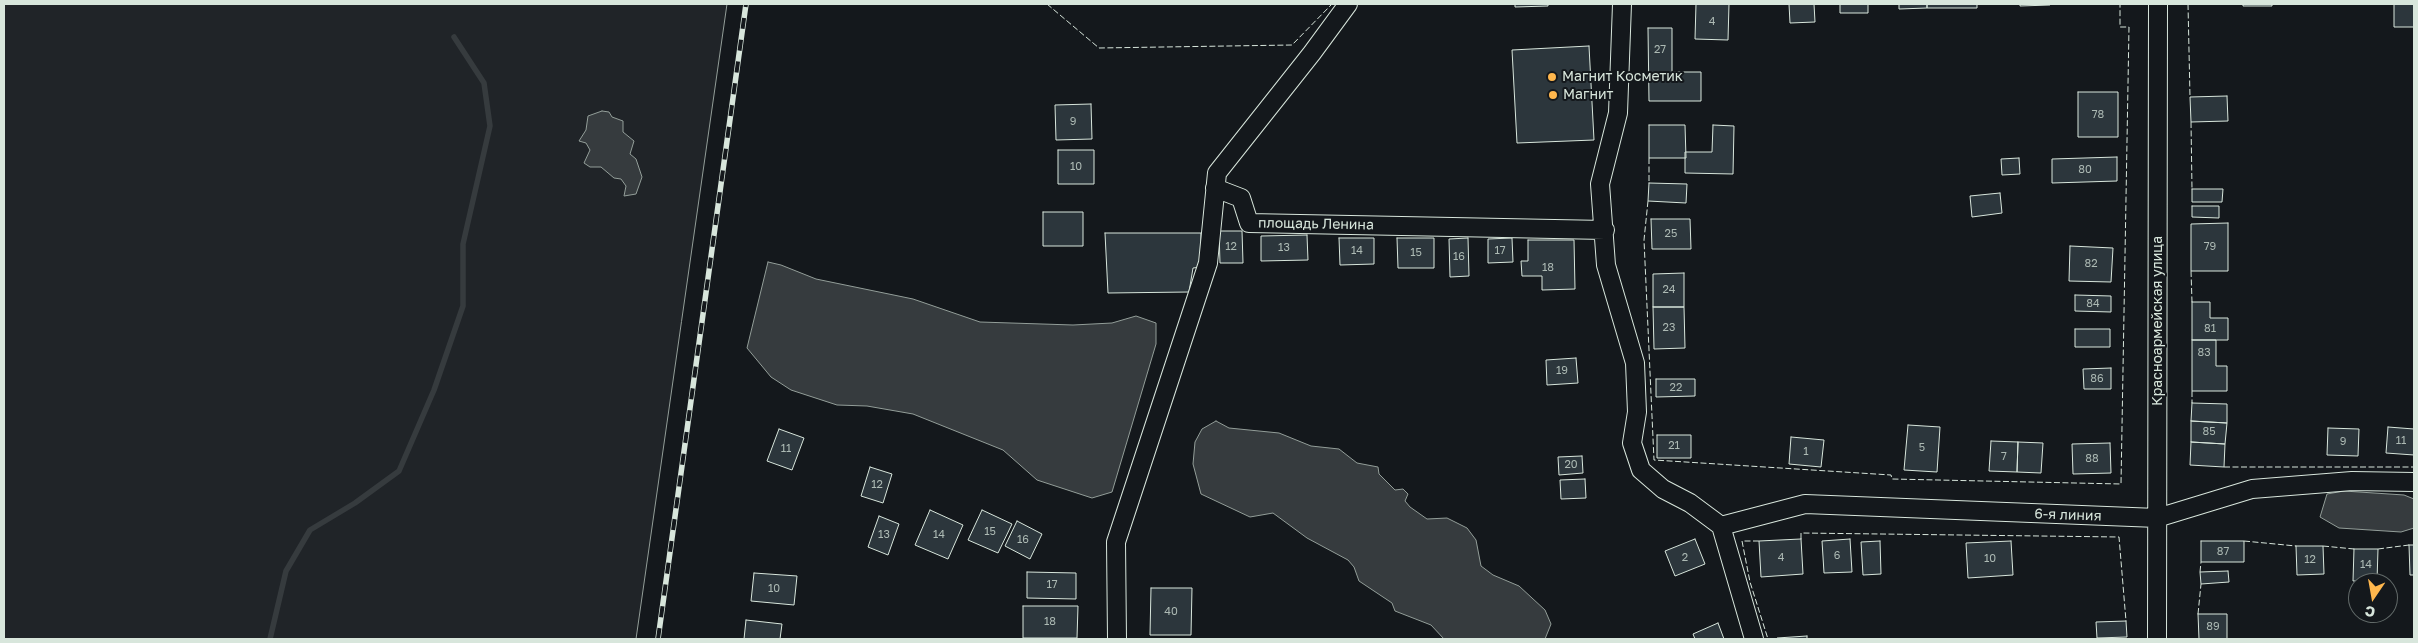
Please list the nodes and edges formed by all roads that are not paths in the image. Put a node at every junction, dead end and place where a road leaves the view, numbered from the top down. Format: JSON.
{"nodes":[{"id":1,"x":1348,"y":4,"type":"edge"},
{"id":2,"x":1622,"y":4,"type":"edge"},
{"id":3,"x":2158,"y":4,"type":"edge"},
{"id":4,"x":1215,"y":188,"type":"junction"},
{"id":5,"x":1605,"y":230,"type":"junction"},
{"id":6,"x":2414,"y":482,"type":"edge"},
{"id":7,"x":2157,"y":518,"type":"junction"},
{"id":8,"x":1721,"y":526,"type":"junction"},
{"id":9,"x":1116,"y":639,"type":"edge"},
{"id":10,"x":1754,"y":639,"type":"edge"},
{"id":11,"x":2157,"y":639,"type":"edge"}],
"edges":[{"from":1,"to":4,"type":"street"},
{"from":2,"to":5,"type":"street"},
{"from":3,"to":7,"type":"street","name":"Красноармейская улица"},
{"from":4,"to":5,"type":"street","name":"площадь Ленина"},
{"from":4,"to":9,"type":"street"},
{"from":5,"to":8,"type":"street"},
{"from":6,"to":7,"type":"street","name":"6-я линия"},
{"from":7,"to":8,"type":"street","name":"6-я линия"},
{"from":7,"to":11,"type":"street","name":"Красноармейская улица"},
{"from":8,"to":10,"type":"street"}]}
